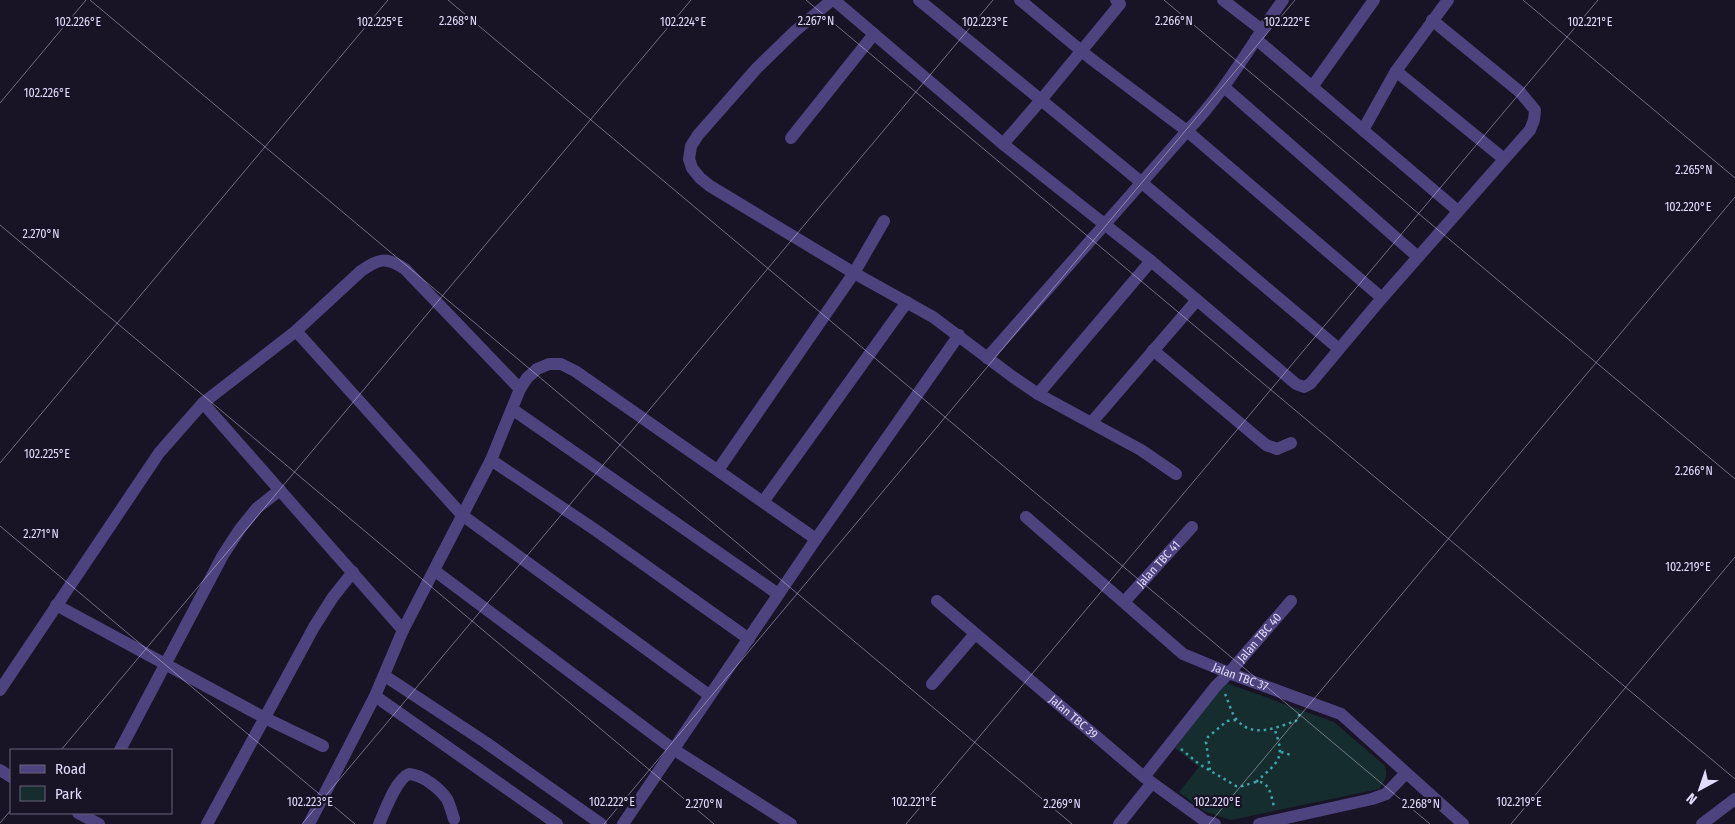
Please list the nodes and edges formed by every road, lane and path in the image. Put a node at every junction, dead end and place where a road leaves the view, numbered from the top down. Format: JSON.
{"nodes":[{"id":1,"x":833,"y":0,"type":"edge"},
{"id":2,"x":919,"y":0,"type":"edge"},
{"id":3,"x":1020,"y":0,"type":"edge"},
{"id":4,"x":1116,"y":0,"type":"edge"},
{"id":5,"x":1223,"y":0,"type":"edge"},
{"id":6,"x":1283,"y":0,"type":"edge"},
{"id":7,"x":1374,"y":0,"type":"edge"},
{"id":8,"x":1448,"y":0,"type":"edge"},
{"id":9,"x":1432,"y":20,"type":"junction"},
{"id":10,"x":874,"y":34,"type":"junction"},
{"id":11,"x":1259,"y":34,"type":"junction"},
{"id":12,"x":1082,"y":51,"type":"junction"},
{"id":13,"x":1396,"y":71,"type":"junction"},
{"id":14,"x":1224,"y":87,"type":"junction"},
{"id":15,"x":1312,"y":87,"type":"junction"},
{"id":16,"x":1042,"y":100,"type":"junction"},
{"id":17,"x":1363,"y":130,"type":"junction"},
{"id":18,"x":1186,"y":131,"type":"junction"},
{"id":19,"x":791,"y":138,"type":"dead end"},
{"id":20,"x":1003,"y":144,"type":"junction"},
{"id":21,"x":1504,"y":159,"type":"junction"},
{"id":22,"x":1141,"y":182,"type":"junction"},
{"id":23,"x":1458,"y":211,"type":"junction"},
{"id":24,"x":884,"y":221,"type":"dead end"},
{"id":25,"x":1104,"y":224,"type":"junction"},
{"id":26,"x":1418,"y":257,"type":"junction"},
{"id":27,"x":1152,"y":261,"type":"junction"},
{"id":28,"x":854,"y":273,"type":"junction"},
{"id":29,"x":1382,"y":298,"type":"junction"},
{"id":30,"x":1197,"y":300,"type":"junction"},
{"id":31,"x":907,"y":302,"type":"junction"},
{"id":32,"x":296,"y":331,"type":"junction"},
{"id":33,"x":959,"y":335,"type":"junction"},
{"id":34,"x":1339,"y":349,"type":"junction"},
{"id":35,"x":1153,"y":350,"type":"junction"},
{"id":36,"x":987,"y":358,"type":"junction"},
{"id":37,"x":520,"y":389,"type":"junction"},
{"id":38,"x":1038,"y":394,"type":"junction"},
{"id":39,"x":203,"y":403,"type":"junction"},
{"id":40,"x":512,"y":409,"type":"junction"},
{"id":41,"x":1091,"y":423,"type":"junction"},
{"id":42,"x":1291,"y":443,"type":"dead end"},
{"id":43,"x":491,"y":460,"type":"junction"},
{"id":44,"x":718,"y":470,"type":"junction"},
{"id":45,"x":1176,"y":474,"type":"dead end"},
{"id":46,"x":280,"y":490,"type":"junction"},
{"id":47,"x":764,"y":502,"type":"junction"},
{"id":48,"x":462,"y":515,"type":"junction"},
{"id":49,"x":1026,"y":517,"type":"dead end"},
{"id":50,"x":1192,"y":527,"type":"dead end"},
{"id":51,"x":816,"y":539,"type":"junction"},
{"id":52,"x":435,"y":571,"type":"junction"},
{"id":53,"x":353,"y":572,"type":"junction"},
{"id":54,"x":778,"y":594,"type":"junction"},
{"id":55,"x":937,"y":601,"type":"dead end"},
{"id":56,"x":1291,"y":601,"type":"dead end"},
{"id":57,"x":1124,"y":602,"type":"junction"},
{"id":58,"x":56,"y":605,"type":"junction"},
{"id":59,"x":404,"y":630,"type":"junction"},
{"id":60,"x":975,"y":634,"type":"junction"},
{"id":61,"x":749,"y":639,"type":"junction"},
{"id":62,"x":166,"y":664,"type":"junction"},
{"id":63,"x":1229,"y":673,"type":"junction"},
{"id":64,"x":385,"y":676,"type":"junction"},
{"id":65,"x":932,"y":684,"type":"dead end"},
{"id":66,"x":1216,"y":686,"type":"junction"},
{"id":67,"x":0,"y":690,"type":"edge"},
{"id":68,"x":709,"y":695,"type":"junction"},
{"id":69,"x":375,"y":696,"type":"junction"},
{"id":70,"x":1305,"y":701,"type":"junction"},
{"id":71,"x":265,"y":718,"type":"junction"},
{"id":72,"x":1236,"y":720,"type":"junction"},
{"id":73,"x":1274,"y":728,"type":"junction"},
{"id":74,"x":1172,"y":742,"type":"junction"},
{"id":75,"x":323,"y":746,"type":"dead end"},
{"id":76,"x":121,"y":749,"type":"edge"},
{"id":77,"x":673,"y":749,"type":"junction"},
{"id":78,"x":1281,"y":752,"type":"junction"},
{"id":79,"x":1291,"y":755,"type":"dead end"},
{"id":80,"x":1210,"y":770,"type":"junction"},
{"id":81,"x":1406,"y":773,"type":"junction"},
{"id":82,"x":1147,"y":780,"type":"junction"},
{"id":83,"x":1256,"y":782,"type":"junction"},
{"id":84,"x":1735,"y":799,"type":"edge"},
{"id":85,"x":82,"y":816,"type":"edge"},
{"id":86,"x":1277,"y":821,"type":"junction"},
{"id":87,"x":455,"y":822,"type":"edge"},
{"id":88,"x":98,"y":824,"type":"edge"},
{"id":89,"x":207,"y":824,"type":"edge"},
{"id":90,"x":309,"y":824,"type":"edge"},
{"id":91,"x":379,"y":824,"type":"edge"},
{"id":92,"x":557,"y":824,"type":"edge"},
{"id":93,"x":601,"y":824,"type":"edge"},
{"id":94,"x":623,"y":824,"type":"edge"},
{"id":95,"x":791,"y":824,"type":"edge"},
{"id":96,"x":1118,"y":824,"type":"edge"},
{"id":97,"x":1215,"y":824,"type":"edge"},
{"id":98,"x":1259,"y":824,"type":"edge"},
{"id":99,"x":1463,"y":824,"type":"edge"},
{"id":100,"x":1702,"y":824,"type":"edge"}],
"edges":[{"from":1,"to":10,"type":"street"},
{"from":1,"to":28,"type":"street"},
{"from":2,"to":16,"type":"street"},
{"from":3,"to":12,"type":"street"},
{"from":4,"to":12,"type":"street"},
{"from":5,"to":11,"type":"street"},
{"from":6,"to":11,"type":"street"},
{"from":7,"to":15,"type":"street"},
{"from":8,"to":9,"type":"street"},
{"from":9,"to":13,"type":"street"},
{"from":9,"to":21,"type":"street"},
{"from":10,"to":19,"type":"street"},
{"from":10,"to":20,"type":"street"},
{"from":11,"to":14,"type":"street"},
{"from":11,"to":15,"type":"street"},
{"from":12,"to":16,"type":"street"},
{"from":12,"to":18,"type":"street"},
{"from":13,"to":17,"type":"street"},
{"from":13,"to":21,"type":"street"},
{"from":14,"to":18,"type":"street"},
{"from":14,"to":26,"type":"street"},
{"from":15,"to":17,"type":"street"},
{"from":16,"to":20,"type":"street"},
{"from":16,"to":22,"type":"street"},
{"from":17,"to":23,"type":"street"},
{"from":18,"to":22,"type":"street"},
{"from":18,"to":29,"type":"street"},
{"from":20,"to":25,"type":"street"},
{"from":21,"to":23,"type":"street"},
{"from":22,"to":25,"type":"street"},
{"from":22,"to":34,"type":"street"},
{"from":23,"to":26,"type":"street"},
{"from":24,"to":28,"type":"street"},
{"from":25,"to":27,"type":"street"},
{"from":25,"to":36,"type":"street"},
{"from":26,"to":29,"type":"street"},
{"from":27,"to":30,"type":"street"},
{"from":27,"to":38,"type":"street"},
{"from":28,"to":31,"type":"street"},
{"from":28,"to":44,"type":"street"},
{"from":29,"to":34,"type":"street"},
{"from":30,"to":34,"type":"street"},
{"from":30,"to":35,"type":"street"},
{"from":31,"to":33,"type":"street"},
{"from":31,"to":47,"type":"street"},
{"from":32,"to":37,"type":"street"},
{"from":32,"to":39,"type":"street"},
{"from":32,"to":48,"type":"street"},
{"from":33,"to":36,"type":"street"},
{"from":33,"to":51,"type":"street"},
{"from":35,"to":41,"type":"street"},
{"from":35,"to":42,"type":"street"},
{"from":36,"to":38,"type":"street"},
{"from":37,"to":40,"type":"street"},
{"from":37,"to":44,"type":"street"},
{"from":38,"to":41,"type":"street"},
{"from":39,"to":46,"type":"street"},
{"from":39,"to":58,"type":"street"},
{"from":40,"to":43,"type":"street"},
{"from":40,"to":54,"type":"street"},
{"from":41,"to":45,"type":"street"},
{"from":43,"to":48,"type":"street"},
{"from":43,"to":61,"type":"street"},
{"from":44,"to":47,"type":"street"},
{"from":46,"to":53,"type":"street"},
{"from":46,"to":62,"type":"street"},
{"from":47,"to":51,"type":"street"},
{"from":48,"to":52,"type":"street"},
{"from":48,"to":68,"type":"street"},
{"from":49,"to":57,"type":"street","name":"Jalan TBC 37"},
{"from":50,"to":57,"type":"street","name":"Jalan TBC 41"},
{"from":51,"to":54,"type":"street"},
{"from":52,"to":59,"type":"street"},
{"from":52,"to":77,"type":"street"},
{"from":53,"to":59,"type":"street"},
{"from":53,"to":71,"type":"street"},
{"from":54,"to":61,"type":"street"},
{"from":55,"to":60,"type":"street","name":"Jalan TBC 39"},
{"from":56,"to":63,"type":"street","name":"Jalan TBC 40"},
{"from":57,"to":63,"type":"street","name":"Jalan TBC 37"},
{"from":58,"to":62,"type":"street"},
{"from":58,"to":67,"type":"street"},
{"from":59,"to":64,"type":"street"},
{"from":60,"to":65,"type":"street"},
{"from":60,"to":82,"type":"street","name":"Jalan TBC 39"},
{"from":61,"to":68,"type":"street"},
{"from":62,"to":71,"type":"street"},
{"from":62,"to":76,"type":"street"},
{"from":63,"to":66,"type":"street","name":"Jalan TBC 40"},
{"from":63,"to":70,"type":"street","name":"Jalan TBC 37"},
{"from":64,"to":69,"type":"street"},
{"from":64,"to":93,"type":"street"},
{"from":66,"to":72,"type":"path"},
{"from":66,"to":74,"type":"street","name":"Jalan TBC 40"},
{"from":68,"to":77,"type":"street"},
{"from":69,"to":90,"type":"street"},
{"from":69,"to":92,"type":"street"},
{"from":70,"to":73,"type":"path"},
{"from":70,"to":81,"type":"street","name":"Jalan TBC 37"},
{"from":71,"to":75,"type":"street"},
{"from":71,"to":89,"type":"street"},
{"from":72,"to":73,"type":"path"},
{"from":72,"to":80,"type":"path"},
{"from":73,"to":78,"type":"path"},
{"from":74,"to":80,"type":"path"},
{"from":74,"to":82,"type":"street","name":"Jalan TBC 40"},
{"from":77,"to":94,"type":"street"},
{"from":77,"to":95,"type":"street"},
{"from":78,"to":79,"type":"path"},
{"from":78,"to":83,"type":"path"},
{"from":80,"to":83,"type":"path"},
{"from":81,"to":86,"type":"street"},
{"from":81,"to":99,"type":"street","name":"Jalan TBC 37"},
{"from":82,"to":96,"type":"street","name":"Jalan TBC 40"},
{"from":82,"to":97,"type":"street","name":"Jalan TBC 39"},
{"from":83,"to":86,"type":"path"},
{"from":84,"to":100,"type":"street"},
{"from":85,"to":88,"type":"street"},
{"from":86,"to":98,"type":"street"},
{"from":87,"to":91,"type":"street"}]}
